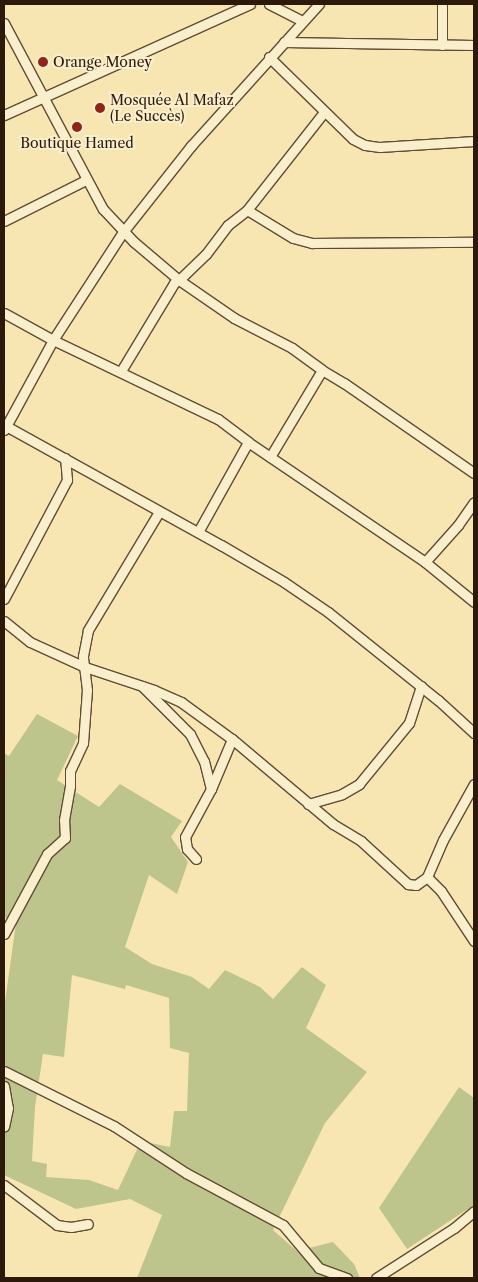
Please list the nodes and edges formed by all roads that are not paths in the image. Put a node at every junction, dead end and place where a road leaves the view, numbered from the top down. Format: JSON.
{"nodes":[{"id":1,"x":250,"y":4,"type":"edge"},
{"id":2,"x":269,"y":4,"type":"edge"},
{"id":3,"x":319,"y":4,"type":"edge"},
{"id":4,"x":442,"y":4,"type":"edge"},
{"id":5,"x":303,"y":20,"type":"junction"},
{"id":6,"x":4,"y":23,"type":"edge"},
{"id":7,"x":284,"y":42,"type":"junction"},
{"id":8,"x":442,"y":44,"type":"junction"},
{"id":9,"x":474,"y":45,"type":"edge"},
{"id":10,"x":269,"y":57,"type":"junction"},
{"id":11,"x":42,"y":97,"type":"junction"},
{"id":12,"x":324,"y":112,"type":"junction"},
{"id":13,"x":4,"y":115,"type":"edge"},
{"id":14,"x":474,"y":141,"type":"edge"},
{"id":15,"x":86,"y":180,"type":"junction"},
{"id":16,"x":246,"y":210,"type":"junction"},
{"id":17,"x":4,"y":221,"type":"edge"},
{"id":18,"x":123,"y":232,"type":"junction"},
{"id":19,"x":474,"y":242,"type":"edge"},
{"id":20,"x":179,"y":280,"type":"junction"},
{"id":21,"x":4,"y":313,"type":"edge"},
{"id":22,"x":53,"y":340,"type":"junction"},
{"id":23,"x":322,"y":370,"type":"junction"},
{"id":24,"x":121,"y":371,"type":"junction"},
{"id":25,"x":5,"y":428,"type":"edge"},
{"id":26,"x":248,"y":442,"type":"junction"},
{"id":27,"x":270,"y":457,"type":"junction"},
{"id":28,"x":64,"y":458,"type":"junction"},
{"id":29,"x":474,"y":473,"type":"edge"},
{"id":30,"x":474,"y":502,"type":"edge"},
{"id":31,"x":159,"y":512,"type":"junction"},
{"id":32,"x":198,"y":532,"type":"junction"},
{"id":33,"x":425,"y":562,"type":"junction"},
{"id":34,"x":4,"y":600,"type":"edge"},
{"id":35,"x":474,"y":602,"type":"edge"},
{"id":36,"x":4,"y":621,"type":"edge"},
{"id":37,"x":85,"y":668,"type":"junction"},
{"id":38,"x":141,"y":685,"type":"junction"},
{"id":39,"x":421,"y":686,"type":"junction"},
{"id":40,"x":474,"y":733,"type":"edge"},
{"id":41,"x":232,"y":739,"type":"junction"},
{"id":42,"x":474,"y":784,"type":"edge"},
{"id":43,"x":211,"y":789,"type":"junction"},
{"id":44,"x":308,"y":804,"type":"junction"},
{"id":45,"x":196,"y":859,"type":"dead end"},
{"id":46,"x":427,"y":877,"type":"junction"},
{"id":47,"x":4,"y":934,"type":"edge"},
{"id":48,"x":474,"y":941,"type":"edge"},
{"id":49,"x":4,"y":1070,"type":"edge"},
{"id":50,"x":4,"y":1086,"type":"edge"},
{"id":51,"x":4,"y":1128,"type":"edge"},
{"id":52,"x":4,"y":1185,"type":"edge"},
{"id":53,"x":474,"y":1211,"type":"edge"},
{"id":54,"x":88,"y":1224,"type":"dead end"},
{"id":55,"x":347,"y":1278,"type":"edge"},
{"id":56,"x":376,"y":1278,"type":"edge"}],
"edges":[{"from":1,"to":11,"type":"street"},
{"from":2,"to":5,"type":"street"},
{"from":3,"to":5,"type":"street"},
{"from":4,"to":8,"type":"street"},
{"from":5,"to":7,"type":"street"},
{"from":6,"to":11,"type":"street"},
{"from":7,"to":8,"type":"street"},
{"from":7,"to":10,"type":"street"},
{"from":8,"to":9,"type":"street"},
{"from":10,"to":12,"type":"street"},
{"from":10,"to":18,"type":"street"},
{"from":11,"to":13,"type":"street"},
{"from":11,"to":15,"type":"street"},
{"from":12,"to":14,"type":"street"},
{"from":12,"to":16,"type":"street"},
{"from":15,"to":17,"type":"street"},
{"from":15,"to":18,"type":"street"},
{"from":16,"to":19,"type":"street"},
{"from":16,"to":20,"type":"street"},
{"from":18,"to":20,"type":"street"},
{"from":18,"to":22,"type":"street"},
{"from":20,"to":23,"type":"street"},
{"from":20,"to":24,"type":"street"},
{"from":21,"to":22,"type":"street"},
{"from":22,"to":24,"type":"street"},
{"from":22,"to":25,"type":"street"},
{"from":23,"to":27,"type":"street"},
{"from":23,"to":29,"type":"street"},
{"from":24,"to":26,"type":"street"},
{"from":25,"to":28,"type":"street"},
{"from":26,"to":27,"type":"street"},
{"from":26,"to":32,"type":"street"},
{"from":27,"to":33,"type":"street"},
{"from":28,"to":31,"type":"street"},
{"from":28,"to":34,"type":"street"},
{"from":30,"to":33,"type":"street"},
{"from":31,"to":32,"type":"street"},
{"from":31,"to":37,"type":"street"},
{"from":32,"to":39,"type":"street"},
{"from":33,"to":35,"type":"street"},
{"from":36,"to":37,"type":"street"},
{"from":37,"to":38,"type":"street"},
{"from":37,"to":47,"type":"street"},
{"from":38,"to":41,"type":"street"},
{"from":38,"to":43,"type":"street"},
{"from":39,"to":40,"type":"street"},
{"from":39,"to":44,"type":"street"},
{"from":41,"to":43,"type":"street"},
{"from":41,"to":44,"type":"street"},
{"from":42,"to":46,"type":"street"},
{"from":43,"to":45,"type":"street"},
{"from":44,"to":46,"type":"street"},
{"from":46,"to":48,"type":"street"},
{"from":49,"to":55,"type":"street"},
{"from":50,"to":51,"type":"street"},
{"from":52,"to":54,"type":"street"},
{"from":53,"to":56,"type":"street"}]}
